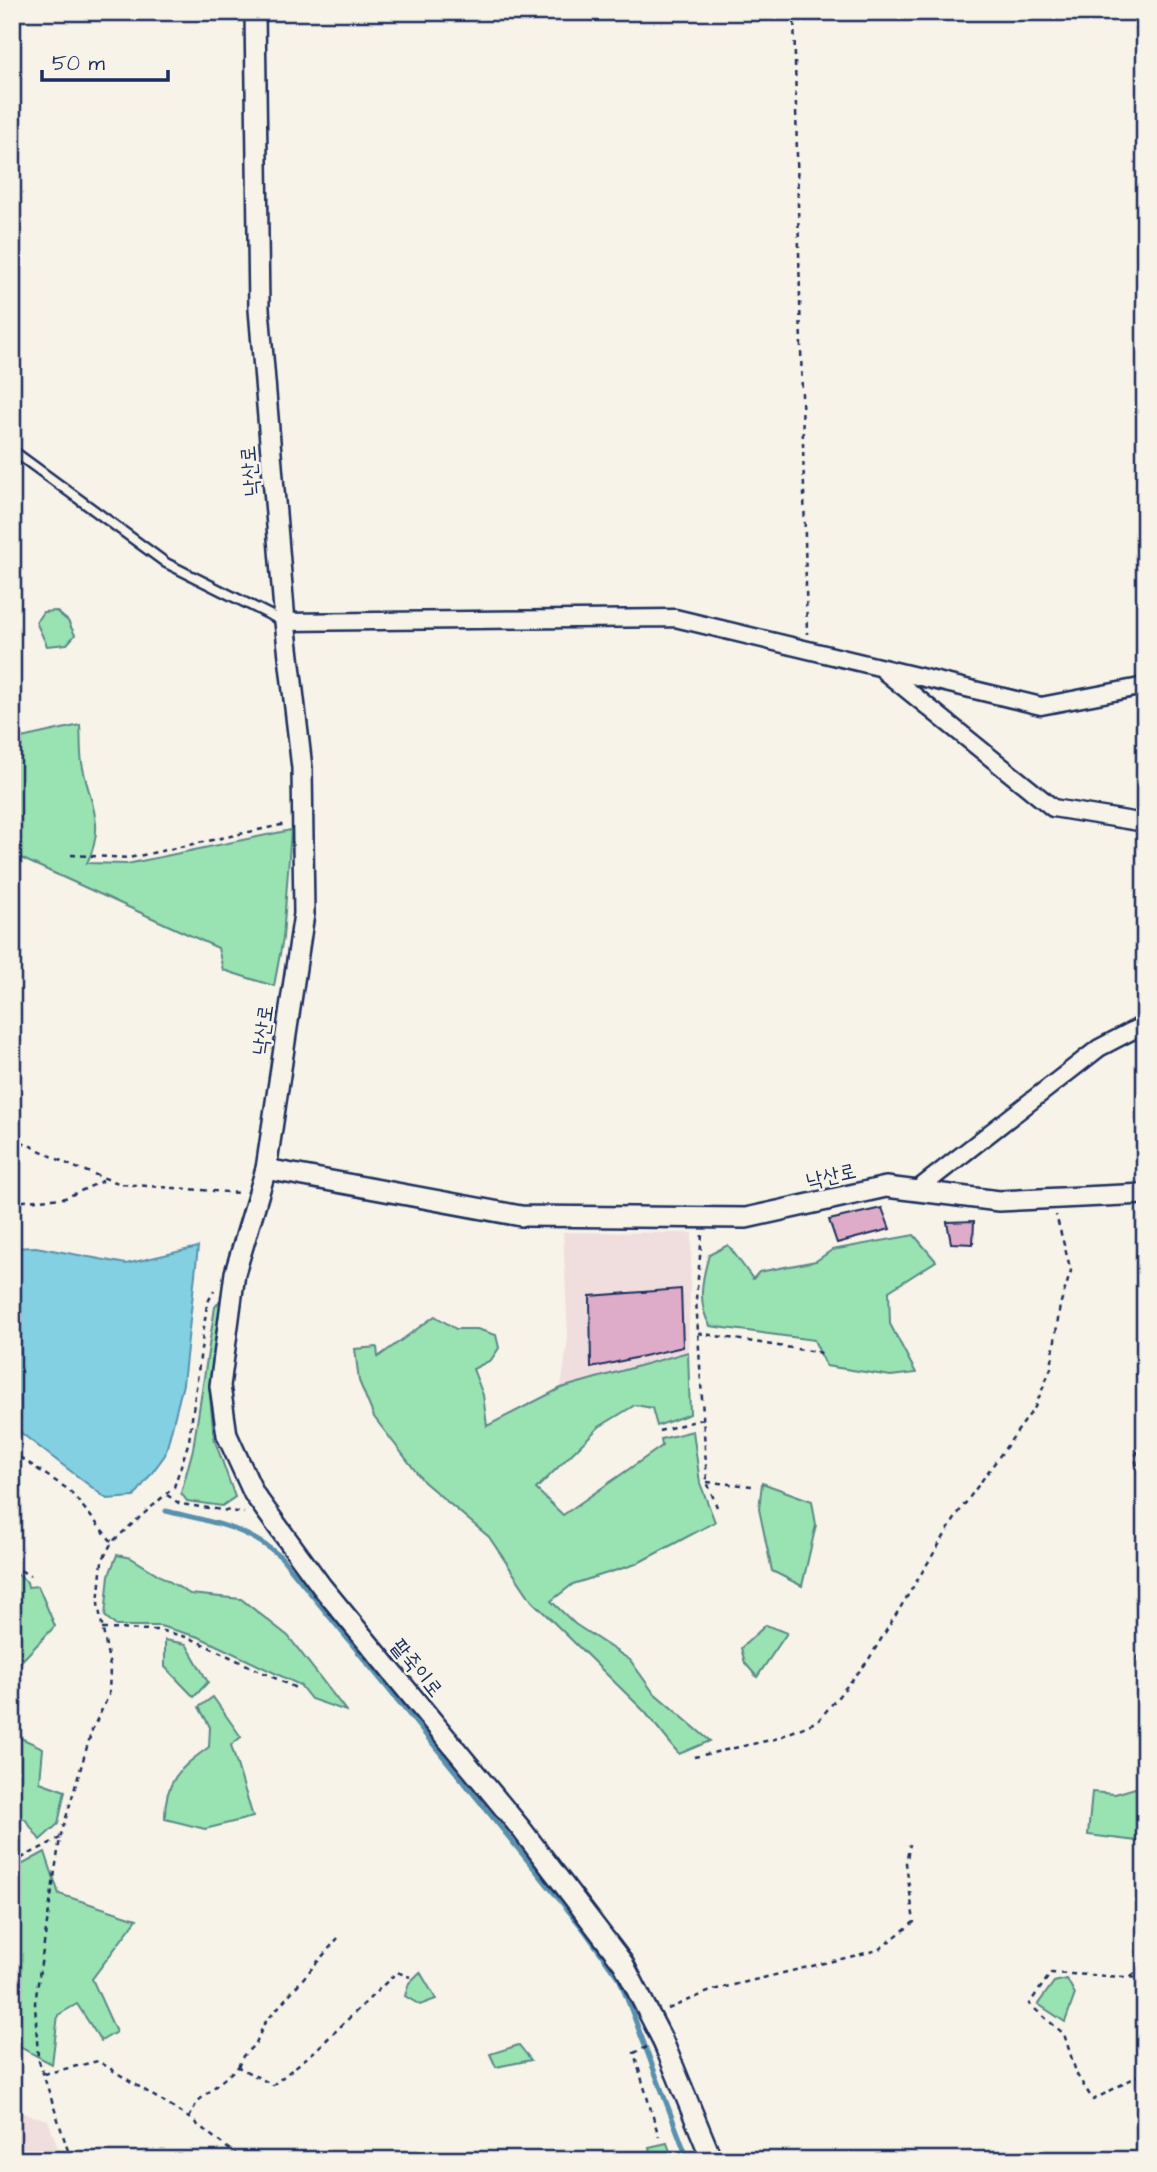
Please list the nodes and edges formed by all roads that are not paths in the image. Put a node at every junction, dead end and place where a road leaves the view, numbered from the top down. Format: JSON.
{"nodes":[{"id":1,"x":255,"y":12,"type":"edge"},
{"id":2,"x":12,"y":450,"type":"edge"},
{"id":3,"x":285,"y":622,"type":"junction"},
{"id":4,"x":879,"y":668,"type":"junction"},
{"id":5,"x":1145,"y":686,"type":"edge"},
{"id":6,"x":1145,"y":822,"type":"edge"},
{"id":7,"x":1145,"y":1024,"type":"edge"},
{"id":8,"x":266,"y":1169,"type":"junction"},
{"id":9,"x":917,"y":1190,"type":"junction"},
{"id":10,"x":1145,"y":1194,"type":"edge"},
{"id":11,"x":712,"y":2160,"type":"edge"}],
"edges":[{"from":1,"to":3,"type":"street","name":"낙산로"},
{"from":2,"to":3,"type":"lane"},
{"from":3,"to":4,"type":"street"},
{"from":3,"to":8,"type":"street","name":"낙산로"},
{"from":4,"to":5,"type":"street"},
{"from":4,"to":6,"type":"street"},
{"from":7,"to":9,"type":"street"},
{"from":8,"to":9,"type":"street","name":"낙산로"},
{"from":8,"to":11,"type":"street","name":"팥죽이로"},
{"from":9,"to":10,"type":"street","name":"낙산로"}]}
